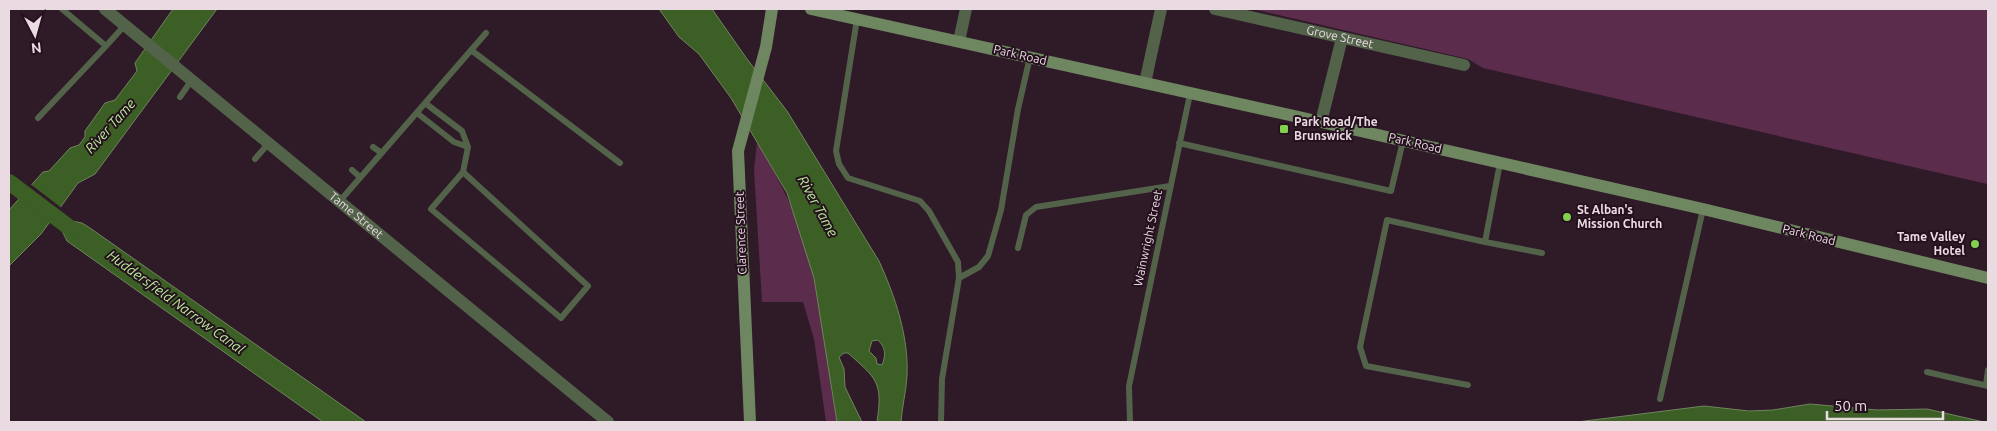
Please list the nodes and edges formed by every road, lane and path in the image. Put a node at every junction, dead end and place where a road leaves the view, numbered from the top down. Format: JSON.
{"nodes":[{"id":1,"x":62,"y":9,"type":"edge"},
{"id":2,"x":105,"y":9,"type":"edge"},
{"id":3,"x":772,"y":9,"type":"edge"},
{"id":4,"x":810,"y":9,"type":"edge"},
{"id":5,"x":966,"y":9,"type":"edge"},
{"id":6,"x":1161,"y":9,"type":"edge"},
{"id":7,"x":1215,"y":9,"type":"edge"},
{"id":8,"x":857,"y":18,"type":"junction"},
{"id":9,"x":125,"y":24,"type":"junction"},
{"id":10,"x":486,"y":32,"type":"dead end"},
{"id":11,"x":1342,"y":38,"type":"junction"},
{"id":12,"x":959,"y":41,"type":"junction"},
{"id":13,"x":106,"y":46,"type":"junction"},
{"id":14,"x":471,"y":50,"type":"junction"},
{"id":15,"x":1030,"y":57,"type":"junction"},
{"id":16,"x":1464,"y":65,"type":"dead end"},
{"id":17,"x":187,"y":77,"type":"junction"},
{"id":18,"x":1146,"y":83,"type":"junction"},
{"id":19,"x":1190,"y":94,"type":"junction"},
{"id":20,"x":180,"y":97,"type":"dead end"},
{"id":21,"x":425,"y":104,"type":"junction"},
{"id":22,"x":417,"y":113,"type":"junction"},
{"id":23,"x":38,"y":118,"type":"dead end"},
{"id":24,"x":1321,"y":122,"type":"junction"},
{"id":25,"x":1403,"y":141,"type":"junction"},
{"id":26,"x":1179,"y":143,"type":"junction"},
{"id":27,"x":268,"y":144,"type":"junction"},
{"id":28,"x":373,"y":147,"type":"dead end"},
{"id":29,"x":468,"y":147,"type":"junction"},
{"id":30,"x":380,"y":152,"type":"junction"},
{"id":31,"x":255,"y":159,"type":"dead end"},
{"id":32,"x":620,"y":163,"type":"dead end"},
{"id":33,"x":1500,"y":163,"type":"junction"},
{"id":34,"x":352,"y":170,"type":"dead end"},
{"id":35,"x":463,"y":172,"type":"junction"},
{"id":36,"x":360,"y":177,"type":"junction"},
{"id":37,"x":1170,"y":186,"type":"junction"},
{"id":38,"x":339,"y":202,"type":"junction"},
{"id":39,"x":1703,"y":209,"type":"junction"},
{"id":40,"x":1485,"y":242,"type":"junction"},
{"id":41,"x":1018,"y":248,"type":"dead end"},
{"id":42,"x":1542,"y":253,"type":"dead end"},
{"id":43,"x":959,"y":278,"type":"junction"},
{"id":44,"x":1988,"y":278,"type":"edge"},
{"id":45,"x":1988,"y":370,"type":"edge"},
{"id":46,"x":1927,"y":372,"type":"dead end"},
{"id":47,"x":1468,"y":385,"type":"dead end"},
{"id":48,"x":1987,"y":385,"type":"edge"},
{"id":49,"x":1660,"y":399,"type":"dead end"},
{"id":50,"x":608,"y":422,"type":"edge"},
{"id":51,"x":750,"y":422,"type":"edge"},
{"id":52,"x":941,"y":422,"type":"edge"},
{"id":53,"x":1130,"y":422,"type":"edge"}],
"edges":[{"from":1,"to":13,"type":"lane"},
{"from":2,"to":9,"type":"street","name":"Tame Street"},
{"from":3,"to":51,"type":"main road","name":"Clarence Street"},
{"from":4,"to":8,"type":"main road","name":"Park Road"},
{"from":5,"to":12,"type":"street"},
{"from":6,"to":18,"type":"street"},
{"from":7,"to":11,"type":"street","name":"Grove Street"},
{"from":8,"to":12,"type":"main road","name":"Park Road"},
{"from":8,"to":43,"type":"lane"},
{"from":9,"to":13,"type":"lane"},
{"from":9,"to":17,"type":"street","name":"Tame Street"},
{"from":10,"to":14,"type":"lane"},
{"from":11,"to":16,"type":"street","name":"Grove Street"},
{"from":11,"to":24,"type":"street"},
{"from":12,"to":15,"type":"main road","name":"Park Road"},
{"from":13,"to":23,"type":"lane"},
{"from":14,"to":21,"type":"lane"},
{"from":14,"to":32,"type":"lane"},
{"from":15,"to":18,"type":"main road","name":"Park Road"},
{"from":15,"to":43,"type":"lane"},
{"from":17,"to":20,"type":"lane"},
{"from":17,"to":27,"type":"street","name":"Tame Street"},
{"from":18,"to":19,"type":"main road","name":"Park Road"},
{"from":19,"to":24,"type":"main road","name":"Park Road"},
{"from":19,"to":26,"type":"lane","name":"Wainwright Street"},
{"from":21,"to":22,"type":"lane"},
{"from":21,"to":29,"type":"lane"},
{"from":22,"to":29,"type":"lane"},
{"from":22,"to":30,"type":"lane"},
{"from":24,"to":25,"type":"main road","name":"Park Road"},
{"from":25,"to":26,"type":"lane"},
{"from":25,"to":33,"type":"main road","name":"Park Road"},
{"from":26,"to":37,"type":"lane","name":"Wainwright Street"},
{"from":27,"to":31,"type":"lane"},
{"from":27,"to":38,"type":"street","name":"Tame Street"},
{"from":28,"to":30,"type":"lane"},
{"from":29,"to":35,"type":"lane"},
{"from":30,"to":36,"type":"lane"},
{"from":33,"to":39,"type":"main road","name":"Park Road"},
{"from":33,"to":40,"type":"lane"},
{"from":34,"to":36,"type":"lane"},
{"from":35,"to":35,"type":"lane"},
{"from":36,"to":38,"type":"lane"},
{"from":37,"to":41,"type":"lane"},
{"from":37,"to":53,"type":"lane","name":"Wainwright Street"},
{"from":38,"to":50,"type":"street","name":"Tame Street"},
{"from":39,"to":44,"type":"main road","name":"Park Road"},
{"from":39,"to":49,"type":"lane"},
{"from":40,"to":42,"type":"lane"},
{"from":40,"to":47,"type":"lane"},
{"from":43,"to":52,"type":"lane"},
{"from":45,"to":48,"type":"lane"},
{"from":46,"to":48,"type":"lane"}]}
